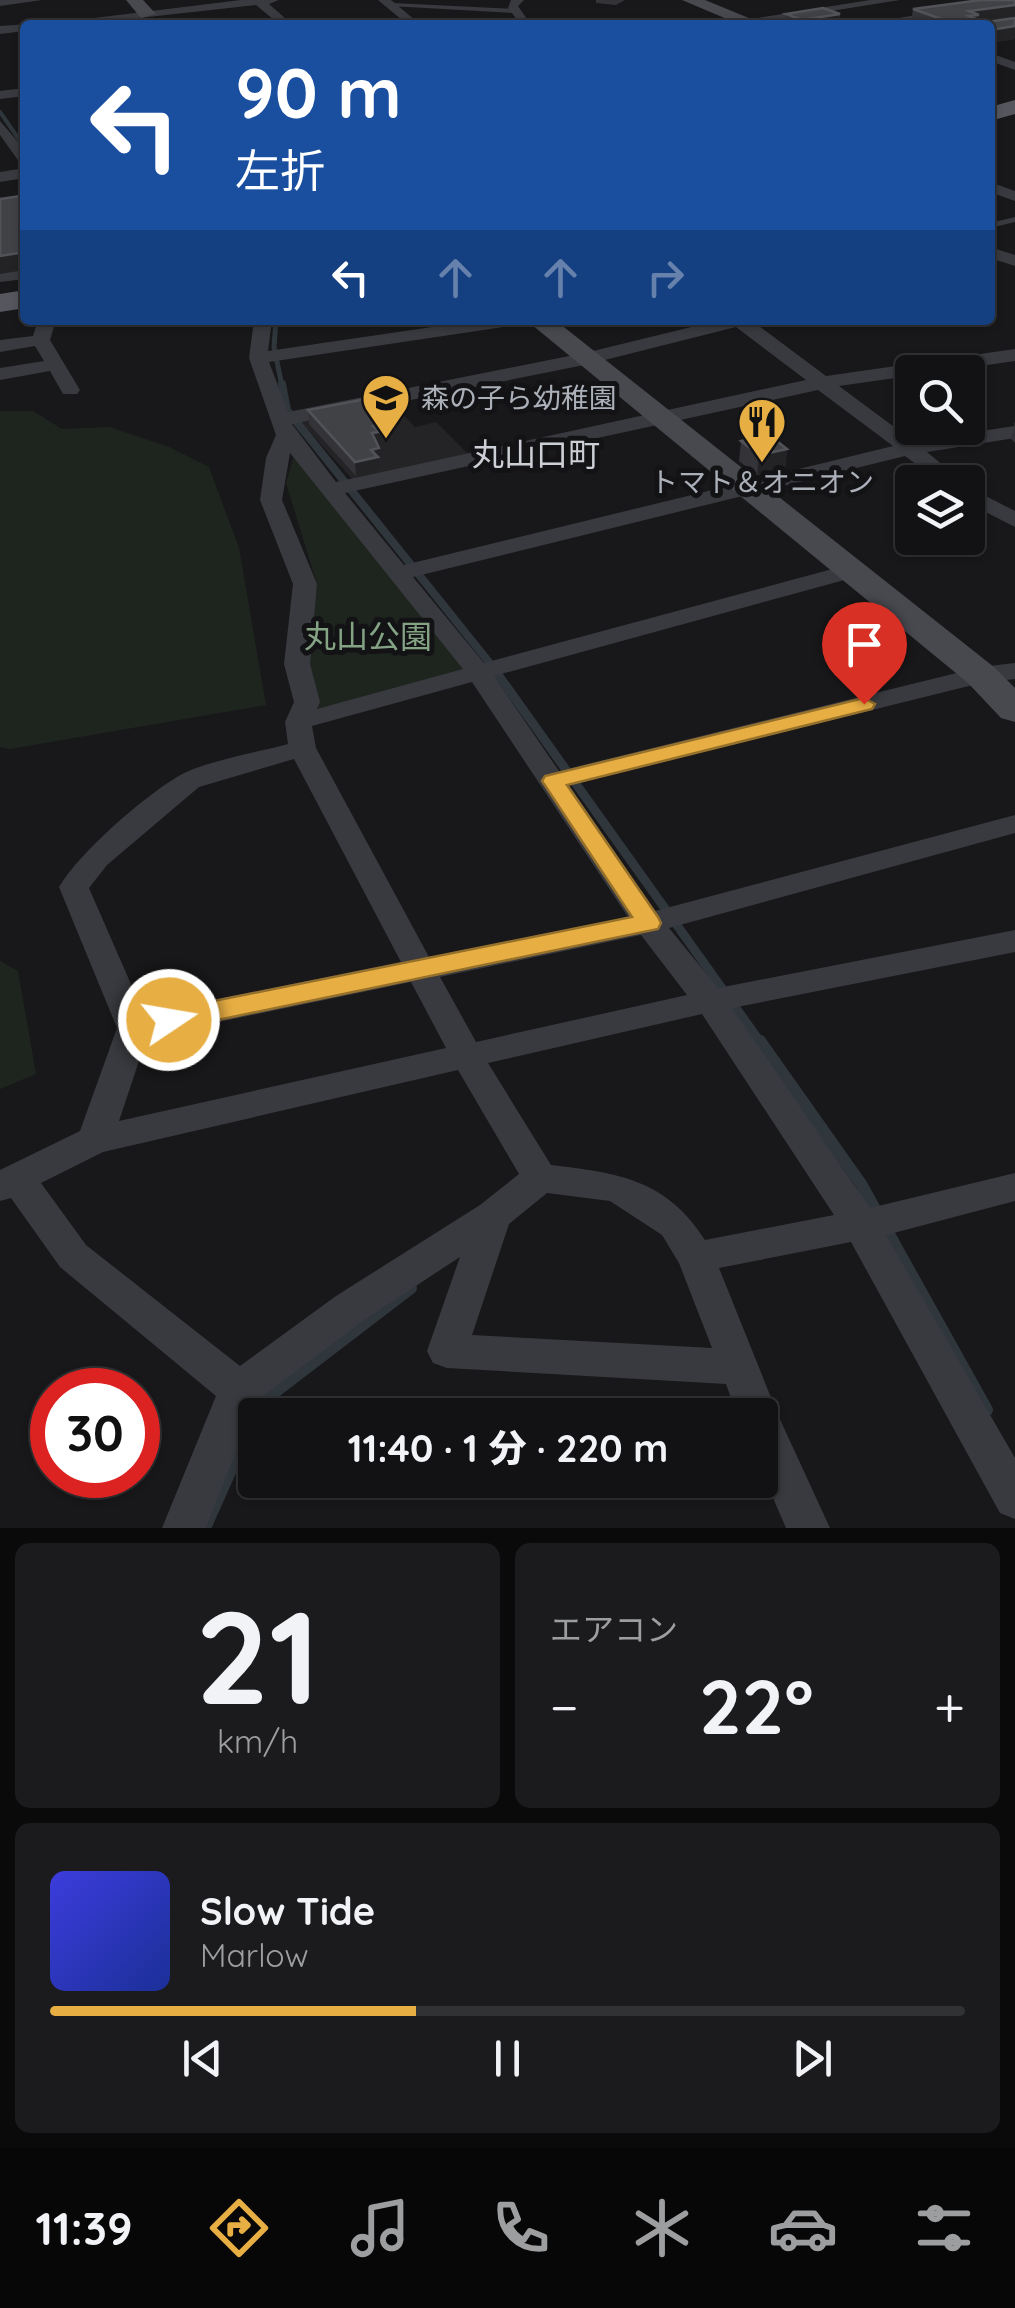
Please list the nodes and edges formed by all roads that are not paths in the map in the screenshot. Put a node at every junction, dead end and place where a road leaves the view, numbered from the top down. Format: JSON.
{"nodes":[{"id":1,"x":38,"y":0,"type":"edge"},
{"id":2,"x":274,"y":0,"type":"edge"},
{"id":3,"x":690,"y":0,"type":"edge"},
{"id":4,"x":894,"y":0,"type":"edge"},
{"id":5,"x":950,"y":0,"type":"edge"},
{"id":6,"x":258,"y":1,"type":"edge"},
{"id":7,"x":1015,"y":2,"type":"edge"},
{"id":8,"x":388,"y":3,"type":"edge"},
{"id":9,"x":0,"y":4,"type":"edge"},
{"id":10,"x":516,"y":5,"type":"edge"},
{"id":11,"x":849,"y":7,"type":"junction"},
{"id":12,"x":972,"y":8,"type":"junction"},
{"id":13,"x":155,"y":10,"type":"edge"},
{"id":14,"x":58,"y":20,"type":"edge"},
{"id":15,"x":89,"y":20,"type":"edge"},
{"id":16,"x":281,"y":20,"type":"edge"},
{"id":17,"x":409,"y":20,"type":"edge"},
{"id":18,"x":743,"y":20,"type":"edge"},
{"id":19,"x":769,"y":20,"type":"edge"},
{"id":20,"x":885,"y":20,"type":"edge"},
{"id":21,"x":909,"y":20,"type":"edge"},
{"id":22,"x":0,"y":125,"type":"edge"},
{"id":23,"x":20,"y":153,"type":"edge"},
{"id":24,"x":20,"y":285,"type":"edge"},
{"id":25,"x":0,"y":302,"type":"edge"},
{"id":26,"x":46,"y":325,"type":"edge"},
{"id":27,"x":264,"y":325,"type":"edge"},
{"id":28,"x":483,"y":325,"type":"edge"},
{"id":29,"x":546,"y":325,"type":"edge"},
{"id":30,"x":720,"y":325,"type":"edge"},
{"id":31,"x":747,"y":325,"type":"edge"},
{"id":32,"x":41,"y":340,"type":"junction"},
{"id":33,"x":0,"y":346,"type":"edge"},
{"id":34,"x":270,"y":356,"type":"junction"},
{"id":35,"x":1015,"y":356,"type":"edge"},
{"id":36,"x":589,"y":358,"type":"junction"},
{"id":37,"x":54,"y":365,"type":"junction"},
{"id":38,"x":0,"y":374,"type":"edge"},
{"id":39,"x":826,"y":382,"type":"junction"},
{"id":40,"x":70,"y":390,"type":"dead end"},
{"id":41,"x":661,"y":418,"type":"junction"},
{"id":42,"x":285,"y":424,"type":"junction"},
{"id":43,"x":1015,"y":432,"type":"edge"},
{"id":44,"x":912,"y":448,"type":"junction"},
{"id":45,"x":932,"y":465,"type":"edge"},
{"id":46,"x":342,"y":488,"type":"junction"},
{"id":47,"x":747,"y":488,"type":"junction"},
{"id":48,"x":985,"y":503,"type":"edge"},
{"id":49,"x":1015,"y":520,"type":"edge"},
{"id":50,"x":411,"y":570,"type":"junction"},
{"id":51,"x":851,"y":571,"type":"junction"},
{"id":52,"x":495,"y":669,"type":"junction"},
{"id":53,"x":1015,"y":672,"type":"edge"},
{"id":54,"x":981,"y":676,"type":"junction"},
{"id":55,"x":1015,"y":710,"type":"edge"},
{"id":56,"x":300,"y":735,"type":"junction"},
{"id":57,"x":571,"y":777,"type":"junction"},
{"id":58,"x":1015,"y":824,"type":"edge"},
{"id":59,"x":668,"y":917,"type":"junction"},
{"id":60,"x":1015,"y":941,"type":"edge"},
{"id":61,"x":421,"y":970,"type":"junction"},
{"id":62,"x":726,"y":998,"type":"junction"},
{"id":63,"x":134,"y":1028,"type":"junction"},
{"id":64,"x":466,"y":1055,"type":"junction"},
{"id":65,"x":96,"y":1140,"type":"junction"},
{"id":66,"x":540,"y":1178,"type":"junction"},
{"id":67,"x":8,"y":1183,"type":"edge"},
{"id":68,"x":1015,"y":1188,"type":"edge"},
{"id":69,"x":493,"y":1216,"type":"junction"},
{"id":70,"x":878,"y":1221,"type":"junction"},
{"id":71,"x":696,"y":1257,"type":"junction"},
{"id":72,"x":736,"y":1368,"type":"junction"},
{"id":73,"x":239,"y":1390,"type":"junction"},
{"id":74,"x":750,"y":1398,"type":"edge"},
{"id":75,"x":778,"y":1461,"type":"edge"},
{"id":76,"x":1015,"y":1499,"type":"edge"},
{"id":77,"x":184,"y":1528,"type":"edge"},
{"id":78,"x":808,"y":1528,"type":"edge"}],
"edges":[{"from":1,"to":9,"type":"street"},
{"from":1,"to":14,"type":"street"},
{"from":2,"to":6,"type":"street"},
{"from":3,"to":18,"type":"street"},
{"from":4,"to":11,"type":"street"},
{"from":5,"to":12,"type":"street"},
{"from":6,"to":13,"type":"street"},
{"from":6,"to":16,"type":"street"},
{"from":7,"to":12,"type":"street"},
{"from":8,"to":10,"type":"lane"},
{"from":8,"to":17,"type":"street"},
{"from":11,"to":19,"type":"street"},
{"from":11,"to":20,"type":"street"},
{"from":12,"to":21,"type":"street"},
{"from":13,"to":15,"type":"street"},
{"from":22,"to":23,"type":"street"},
{"from":24,"to":25,"type":"main road"},
{"from":26,"to":32,"type":"street"},
{"from":27,"to":34,"type":"street"},
{"from":28,"to":34,"type":"street"},
{"from":29,"to":36,"type":"street"},
{"from":30,"to":36,"type":"street"},
{"from":31,"to":39,"type":"street"},
{"from":32,"to":33,"type":"street"},
{"from":32,"to":37,"type":"street"},
{"from":34,"to":42,"type":"street"},
{"from":35,"to":39,"type":"street"},
{"from":36,"to":41,"type":"street"},
{"from":36,"to":42,"type":"street"},
{"from":37,"to":38,"type":"street"},
{"from":37,"to":40,"type":"street"},
{"from":39,"to":41,"type":"street"},
{"from":39,"to":44,"type":"street"},
{"from":41,"to":46,"type":"street"},
{"from":41,"to":47,"type":"street"},
{"from":42,"to":46,"type":"street"},
{"from":42,"to":56,"type":"street"},
{"from":43,"to":44,"type":"street"},
{"from":44,"to":45,"type":"street"},
{"from":44,"to":47,"type":"street"},
{"from":46,"to":50,"type":"street"},
{"from":47,"to":50,"type":"street"},
{"from":47,"to":51,"type":"street"},
{"from":48,"to":49,"type":"street"},
{"from":50,"to":52,"type":"street"},
{"from":51,"to":52,"type":"street"},
{"from":51,"to":54,"type":"street"},
{"from":52,"to":56,"type":"street"},
{"from":52,"to":57,"type":"street"},
{"from":53,"to":54,"type":"street"},
{"from":54,"to":55,"type":"street"},
{"from":54,"to":57,"type":"street"},
{"from":56,"to":61,"type":"street"},
{"from":56,"to":63,"type":"street"},
{"from":57,"to":59,"type":"street"},
{"from":58,"to":59,"type":"street"},
{"from":59,"to":61,"type":"street"},
{"from":59,"to":62,"type":"street"},
{"from":60,"to":62,"type":"street"},
{"from":61,"to":63,"type":"street"},
{"from":61,"to":64,"type":"street"},
{"from":62,"to":64,"type":"street"},
{"from":62,"to":70,"type":"street"},
{"from":63,"to":65,"type":"street"},
{"from":64,"to":65,"type":"street"},
{"from":64,"to":66,"type":"street"},
{"from":65,"to":67,"type":"street"},
{"from":66,"to":69,"type":"street"},
{"from":66,"to":71,"type":"street"},
{"from":67,"to":73,"type":"street"},
{"from":68,"to":70,"type":"street"},
{"from":69,"to":72,"type":"street"},
{"from":69,"to":73,"type":"street"},
{"from":70,"to":71,"type":"street"},
{"from":70,"to":76,"type":"street"},
{"from":71,"to":72,"type":"street"},
{"from":72,"to":74,"type":"street"},
{"from":73,"to":77,"type":"street"},
{"from":75,"to":78,"type":"street"}]}
